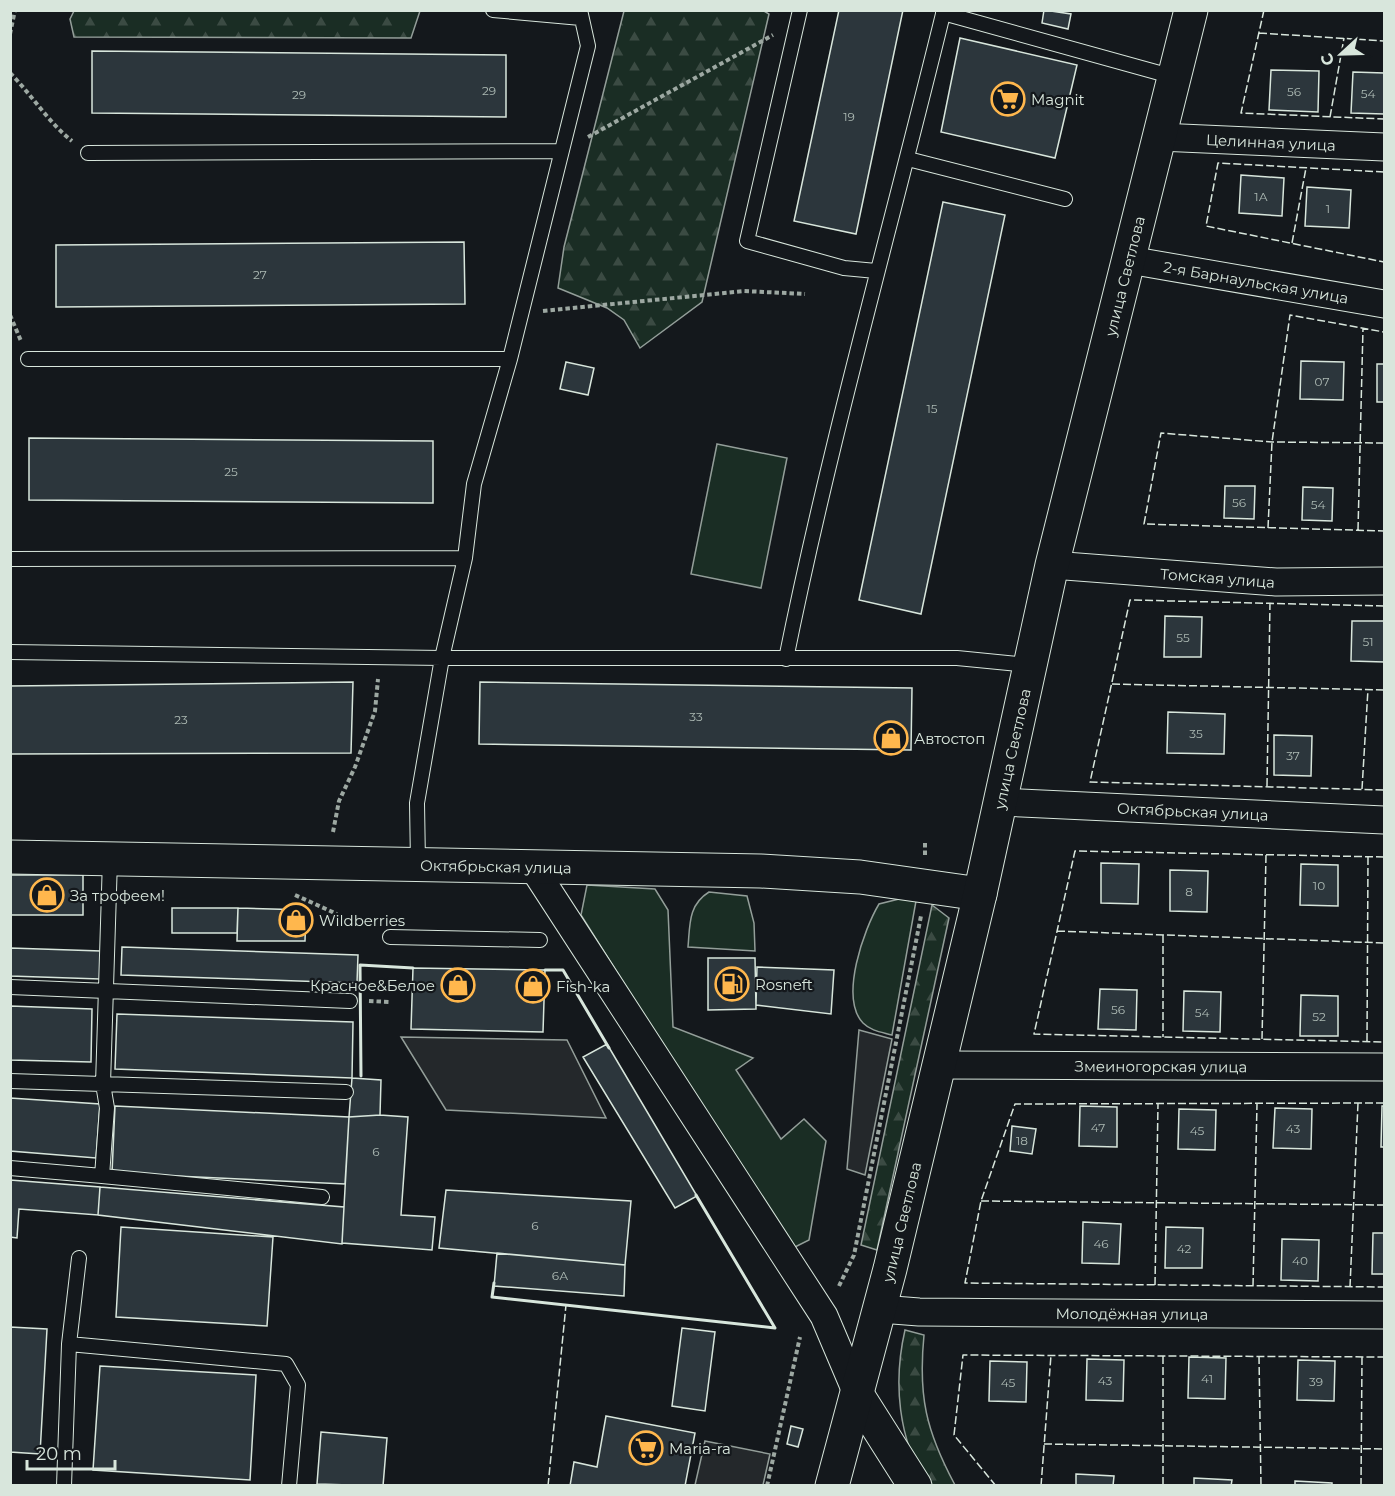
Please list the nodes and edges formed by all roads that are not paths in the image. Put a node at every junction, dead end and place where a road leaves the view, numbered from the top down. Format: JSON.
{"nodes":[{"id":1,"x":493,"y":10,"type":"edge"},
{"id":2,"x":1191,"y":10,"type":"edge"},
{"id":3,"x":943,"y":12,"type":"edge"},
{"id":4,"x":581,"y":14,"type":"edge"},
{"id":5,"x":799,"y":16,"type":"edge"},
{"id":6,"x":1174,"y":77,"type":"junction"},
{"id":7,"x":1159,"y":137,"type":"junction"},
{"id":8,"x":1384,"y":147,"type":"edge"},
{"id":9,"x":561,"y":151,"type":"junction"},
{"id":10,"x":88,"y":153,"type":"road end"},
{"id":11,"x":908,"y":159,"type":"junction"},
{"id":12,"x":1065,"y":199,"type":"dead end"},
{"id":13,"x":1129,"y":260,"type":"junction"},
{"id":14,"x":876,"y":271,"type":"junction"},
{"id":15,"x":1384,"y":304,"type":"edge"},
{"id":16,"x":28,"y":359,"type":"dead end"},
{"id":17,"x":510,"y":359,"type":"junction"},
{"id":18,"x":465,"y":558,"type":"junction"},
{"id":19,"x":10,"y":559,"type":"edge"},
{"id":20,"x":1052,"y":565,"type":"junction"},
{"id":21,"x":1384,"y":581,"type":"edge"},
{"id":22,"x":10,"y":652,"type":"edge"},
{"id":23,"x":442,"y":658,"type":"junction"},
{"id":24,"x":786,"y":659,"type":"junction"},
{"id":25,"x":1029,"y":665,"type":"junction"},
{"id":26,"x":1001,"y":802,"type":"junction"},
{"id":27,"x":1384,"y":820,"type":"edge"},
{"id":28,"x":10,"y":856,"type":"edge"},
{"id":29,"x":110,"y":857,"type":"junction"},
{"id":30,"x":418,"y":863,"type":"junction"},
{"id":31,"x":532,"y":867,"type":"junction"},
{"id":32,"x":981,"y":894,"type":"junction"},
{"id":33,"x":390,"y":937,"type":"dead end"},
{"id":34,"x":540,"y":940,"type":"dead end"},
{"id":35,"x":10,"y":987,"type":"edge"},
{"id":36,"x":105,"y":992,"type":"junction"},
{"id":37,"x":350,"y":1001,"type":"dead end"},
{"id":38,"x":939,"y":1065,"type":"junction"},
{"id":39,"x":1384,"y":1066,"type":"edge"},
{"id":40,"x":10,"y":1081,"type":"edge"},
{"id":41,"x":103,"y":1084,"type":"junction"},
{"id":42,"x":346,"y":1092,"type":"dead end"},
{"id":43,"x":10,"y":1168,"type":"edge"},
{"id":44,"x":102,"y":1176,"type":"junction"},
{"id":45,"x":322,"y":1197,"type":"dead end"},
{"id":46,"x":79,"y":1258,"type":"dead end"},
{"id":47,"x":880,"y":1309,"type":"junction"},
{"id":48,"x":1384,"y":1315,"type":"edge"},
{"id":49,"x":69,"y":1344,"type":"junction"},
{"id":50,"x":858,"y":1396,"type":"junction"},
{"id":51,"x":64,"y":1485,"type":"edge"},
{"id":52,"x":289,"y":1485,"type":"edge"},
{"id":53,"x":832,"y":1485,"type":"edge"},
{"id":54,"x":915,"y":1485,"type":"edge"}],
"edges":[{"from":1,"to":4,"type":"lane"},
{"from":2,"to":6,"type":"main road","name":"улица Светлова"},
{"from":3,"to":6,"type":"lane"},
{"from":3,"to":11,"type":"lane"},
{"from":4,"to":9,"type":"lane"},
{"from":5,"to":14,"type":"lane"},
{"from":6,"to":7,"type":"main road","name":"улица Светлова"},
{"from":7,"to":8,"type":"street","name":"Целинная улица"},
{"from":7,"to":13,"type":"main road","name":"улица Светлова"},
{"from":9,"to":10,"type":"lane"},
{"from":9,"to":17,"type":"lane"},
{"from":11,"to":12,"type":"lane"},
{"from":11,"to":14,"type":"lane"},
{"from":13,"to":15,"type":"street","name":"2-я Барнаульская улица"},
{"from":13,"to":20,"type":"main road","name":"улица Светлова"},
{"from":14,"to":24,"type":"lane"},
{"from":16,"to":17,"type":"lane"},
{"from":17,"to":18,"type":"lane"},
{"from":18,"to":19,"type":"lane"},
{"from":18,"to":23,"type":"lane"},
{"from":20,"to":21,"type":"street","name":"Томская улица"},
{"from":20,"to":25,"type":"main road","name":"улица Светлова"},
{"from":22,"to":23,"type":"lane"},
{"from":23,"to":24,"type":"lane"},
{"from":23,"to":30,"type":"lane"},
{"from":24,"to":25,"type":"lane"},
{"from":25,"to":26,"type":"main road","name":"улица Светлова"},
{"from":26,"to":27,"type":"street","name":"Октябрьская улица"},
{"from":26,"to":32,"type":"main road","name":"улица Светлова"},
{"from":28,"to":29,"type":"main road","name":"Октябрьская улица"},
{"from":29,"to":30,"type":"main road","name":"Октябрьская улица"},
{"from":29,"to":36,"type":"lane"},
{"from":30,"to":31,"type":"main road","name":"Октябрьская улица"},
{"from":31,"to":32,"type":"main road","name":"Октябрьская улица"},
{"from":31,"to":50,"type":"street"},
{"from":32,"to":38,"type":"main road","name":"улица Светлова"},
{"from":33,"to":34,"type":"lane"},
{"from":35,"to":36,"type":"lane"},
{"from":36,"to":37,"type":"lane"},
{"from":36,"to":41,"type":"lane"},
{"from":38,"to":39,"type":"street","name":"Змеиногорская улица"},
{"from":38,"to":47,"type":"main road","name":"улица Светлова"},
{"from":40,"to":41,"type":"lane"},
{"from":41,"to":42,"type":"lane"},
{"from":41,"to":44,"type":"lane"},
{"from":43,"to":44,"type":"lane"},
{"from":44,"to":45,"type":"lane"},
{"from":46,"to":49,"type":"lane"},
{"from":47,"to":48,"type":"street","name":"Молодёжная улица"},
{"from":47,"to":50,"type":"main road","name":"улица Светлова"},
{"from":49,"to":51,"type":"lane"},
{"from":49,"to":52,"type":"lane"},
{"from":50,"to":53,"type":"main road","name":"улица Светлова"},
{"from":50,"to":54,"type":"main road"}]}
